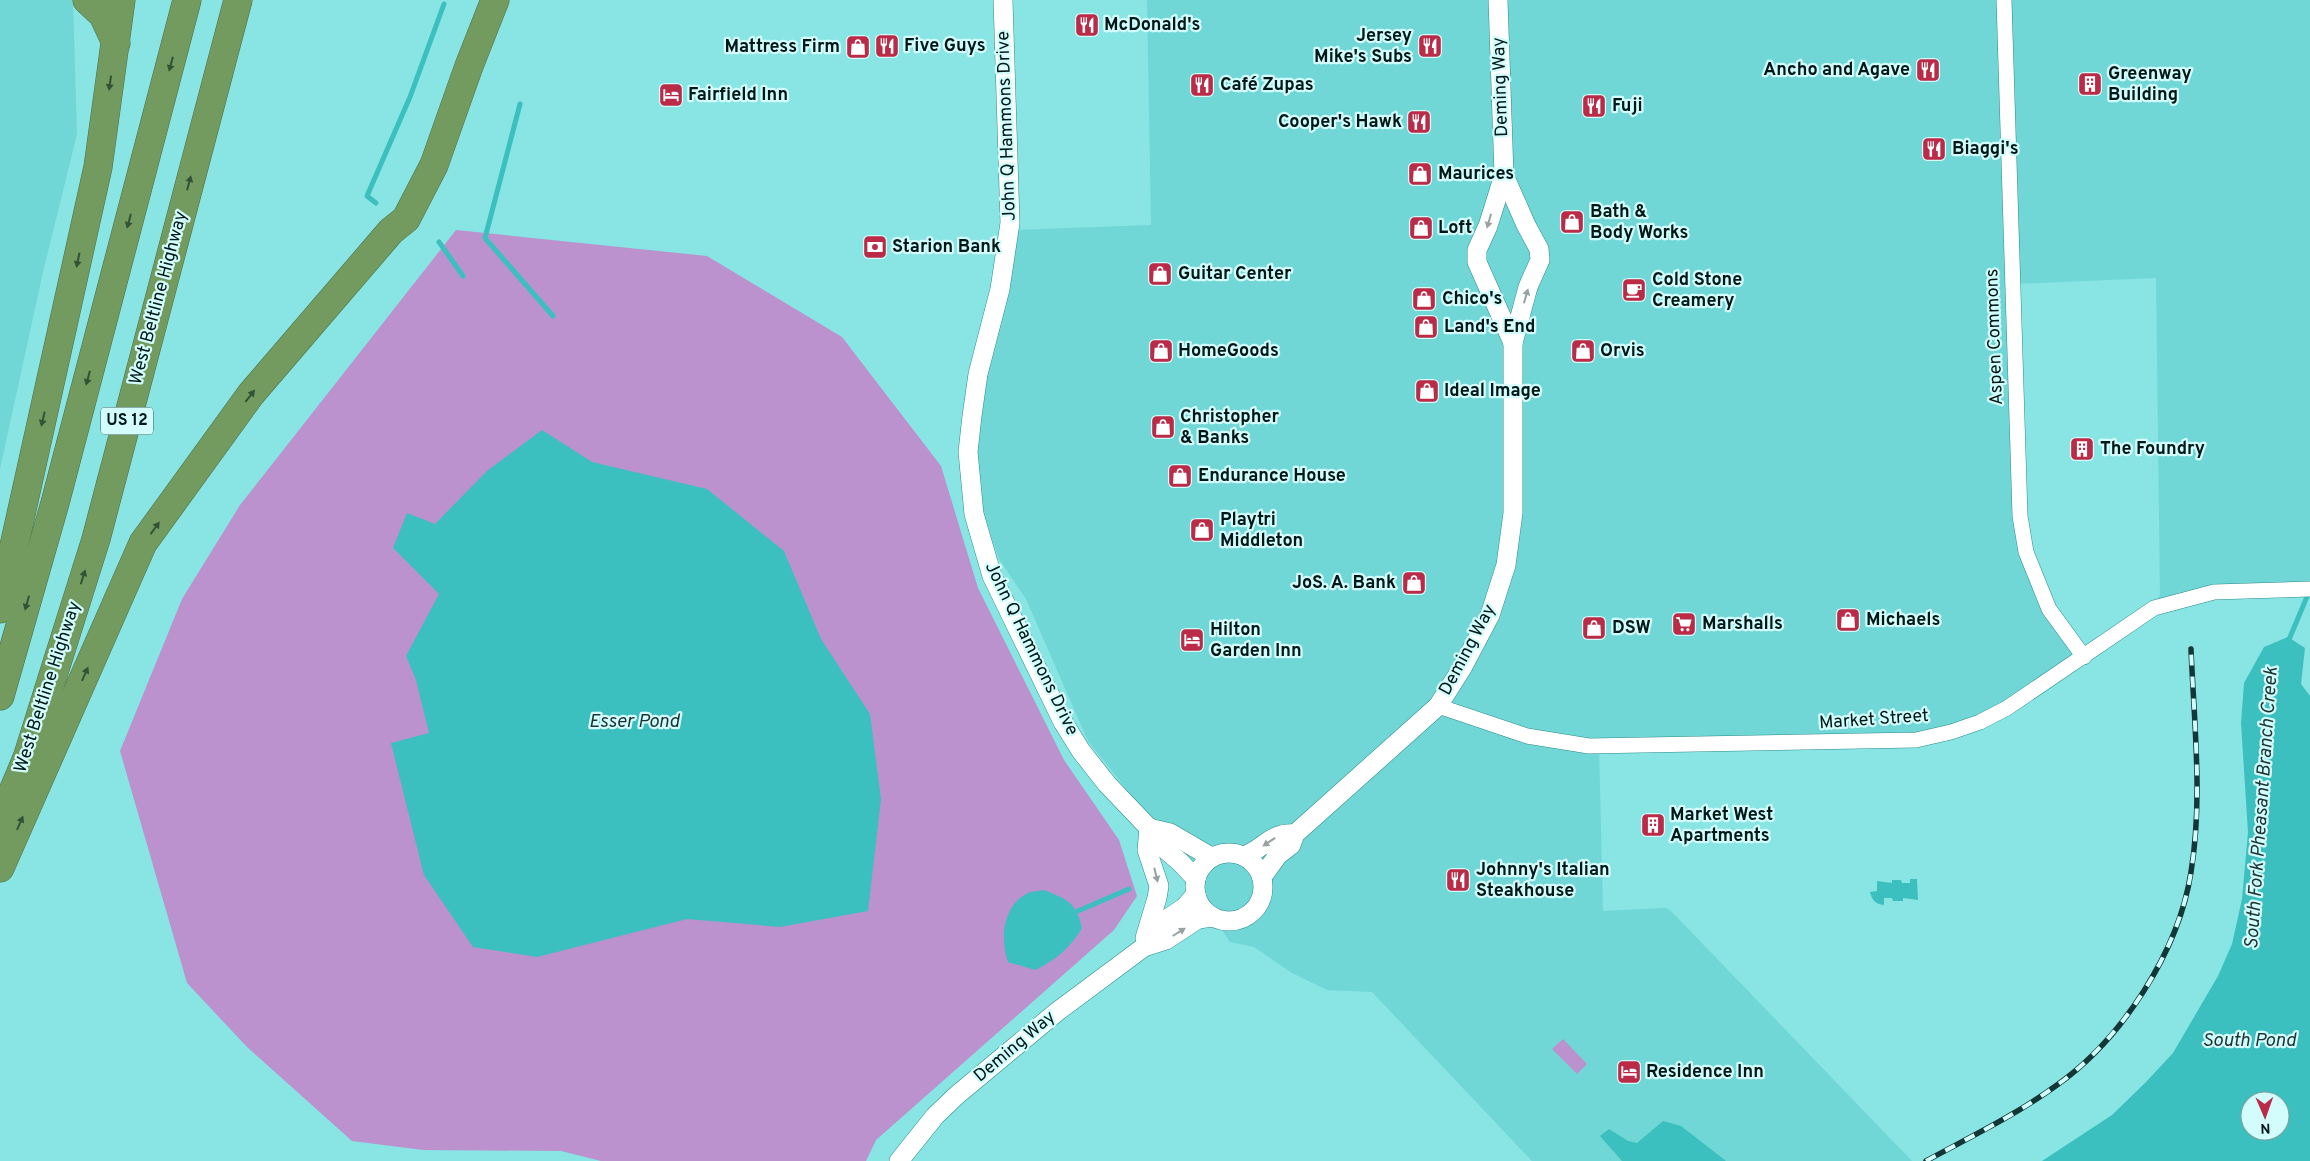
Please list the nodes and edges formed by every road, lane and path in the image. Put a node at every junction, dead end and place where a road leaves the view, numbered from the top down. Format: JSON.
{"nodes":[{"id":1,"x":87,"y":0,"type":"edge"},
{"id":2,"x":121,"y":0,"type":"edge"},
{"id":3,"x":477,"y":0,"type":"edge"},
{"id":4,"x":496,"y":0,"type":"edge"},
{"id":5,"x":1003,"y":0,"type":"edge"},
{"id":6,"x":1498,"y":0,"type":"edge"},
{"id":7,"x":2004,"y":0,"type":"edge"},
{"id":8,"x":236,"y":7,"type":"edge"},
{"id":9,"x":185,"y":8,"type":"edge"},
{"id":10,"x":116,"y":43,"type":"junction"},
{"id":11,"x":1504,"y":175,"type":"junction"},
{"id":12,"x":391,"y":231,"type":"junction"},
{"id":13,"x":1513,"y":343,"type":"junction"},
{"id":14,"x":2310,"y":589,"type":"edge"},
{"id":15,"x":0,"y":609,"type":"edge"},
{"id":16,"x":2084,"y":657,"type":"junction"},
{"id":17,"x":0,"y":696,"type":"edge"},
{"id":18,"x":1438,"y":706,"type":"junction"},
{"id":19,"x":0,"y":822,"type":"edge"},
{"id":20,"x":1149,"y":828,"type":"junction"},
{"id":21,"x":1295,"y":834,"type":"junction"},
{"id":22,"x":1244,"y":856,"type":"junction"},
{"id":23,"x":1212,"y":857,"type":"junction"},
{"id":24,"x":0,"y":868,"type":"edge"},
{"id":25,"x":1262,"y":877,"type":"junction"},
{"id":26,"x":1196,"y":886,"type":"junction"},
{"id":27,"x":1213,"y":917,"type":"junction"},
{"id":28,"x":1144,"y":947,"type":"junction"},
{"id":29,"x":899,"y":1161,"type":"edge"}],
"edges":[{"from":1,"to":10,"type":"highway"},
{"from":2,"to":10,"type":"highway"},
{"from":3,"to":12,"type":"highway"},
{"from":4,"to":12,"type":"highway"},
{"from":5,"to":20,"type":"street","name":"John Q Hammons Drive"},
{"from":6,"to":11,"type":"street","name":"Deming Way"},
{"from":7,"to":16,"type":"street","name":"Aspen Commons"},
{"from":19,"to":8,"type":"highway","name":"West Beltline Highway","number":"US 12","one_way":true},
{"from":9,"to":17,"type":"highway","number":"US 12","one_way":true},
{"from":10,"to":15,"type":"highway","one_way":true},
{"from":11,"to":13,"type":"street","name":"Deming Way","one_way":true},
{"from":13,"to":11,"type":"street","name":"Deming Way","one_way":true},
{"from":24,"to":12,"type":"highway","one_way":true},
{"from":13,"to":18,"type":"street","name":"Deming Way"},
{"from":14,"to":16,"type":"street","name":"Market Street"},
{"from":16,"to":18,"type":"street","name":"Market Street"},
{"from":18,"to":21,"type":"street","name":"Deming Way"},
{"from":20,"to":23,"type":"street"},
{"from":20,"to":26,"type":"street","name":"John Q Hammons Drive"},
{"from":20,"to":28,"type":"street","one_way":true},
{"from":21,"to":22,"type":"street","name":"Deming Way","one_way":true},
{"from":21,"to":25,"type":"street","name":"Deming Way"},
{"from":22,"to":23,"type":"street"},
{"from":22,"to":25,"type":"street"},
{"from":23,"to":26,"type":"street"},
{"from":25,"to":27,"type":"street"},
{"from":26,"to":27,"type":"street"},
{"from":26,"to":28,"type":"street","name":"Deming Way"},
{"from":28,"to":27,"type":"street","name":"Deming Way","one_way":true},
{"from":28,"to":29,"type":"street","name":"Deming Way"}]}
